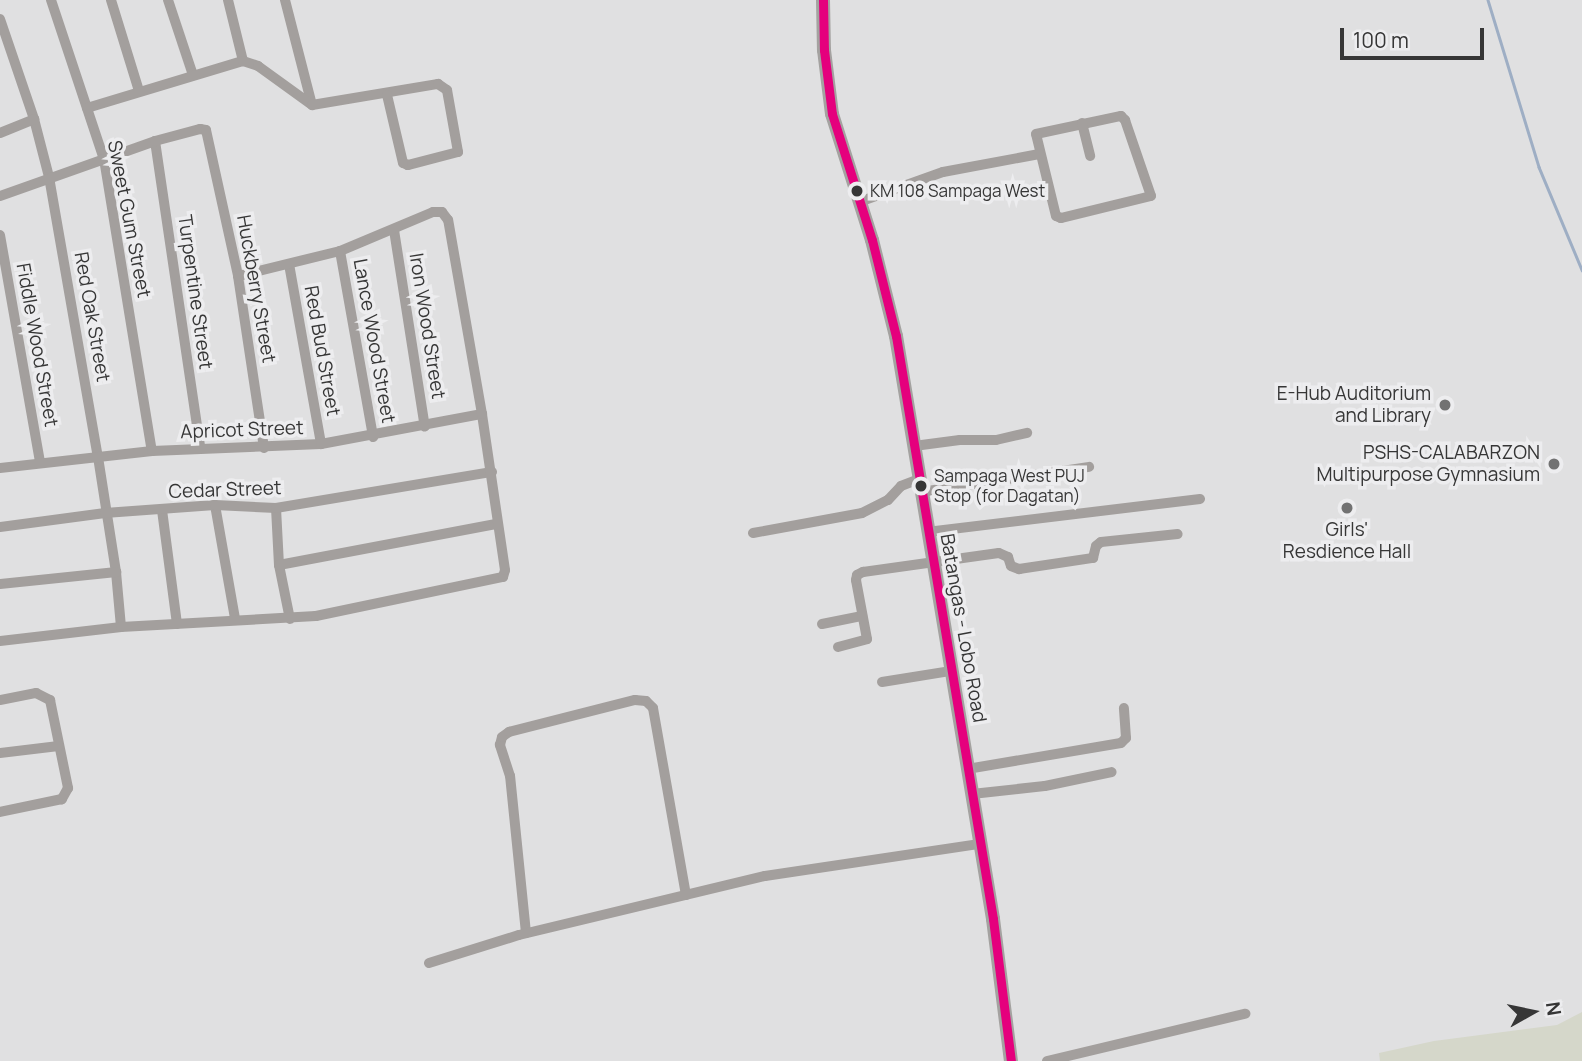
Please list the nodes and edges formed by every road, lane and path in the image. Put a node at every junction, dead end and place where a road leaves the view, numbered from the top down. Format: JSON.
{"nodes":[{"id":1,"x":51,"y":0,"type":"edge"},
{"id":2,"x":111,"y":0,"type":"edge"},
{"id":3,"x":169,"y":0,"type":"edge"},
{"id":4,"x":228,"y":0,"type":"edge"},
{"id":5,"x":285,"y":0,"type":"edge"},
{"id":6,"x":823,"y":0,"type":"edge"},
{"id":7,"x":0,"y":19,"type":"edge"},
{"id":8,"x":243,"y":61,"type":"junction"},
{"id":9,"x":193,"y":75,"type":"junction"},
{"id":10,"x":139,"y":91,"type":"junction"},
{"id":11,"x":387,"y":95,"type":"junction"},
{"id":12,"x":312,"y":106,"type":"junction"},
{"id":13,"x":87,"y":107,"type":"junction"},
{"id":14,"x":34,"y":119,"type":"junction"},
{"id":15,"x":1082,"y":123,"type":"junction"},
{"id":16,"x":0,"y":134,"type":"edge"},
{"id":17,"x":155,"y":141,"type":"junction"},
{"id":18,"x":1039,"y":154,"type":"junction"},
{"id":19,"x":1090,"y":156,"type":"dead end"},
{"id":20,"x":104,"y":159,"type":"junction"},
{"id":21,"x":49,"y":177,"type":"junction"},
{"id":22,"x":0,"y":196,"type":"edge"},
{"id":23,"x":859,"y":202,"type":"junction"},
{"id":24,"x":394,"y":230,"type":"junction"},
{"id":25,"x":0,"y":235,"type":"edge"},
{"id":26,"x":340,"y":251,"type":"junction"},
{"id":27,"x":289,"y":264,"type":"junction"},
{"id":28,"x":238,"y":276,"type":"junction"},
{"id":29,"x":482,"y":414,"type":"junction"},
{"id":30,"x":425,"y":427,"type":"junction"},
{"id":31,"x":1027,"y":433,"type":"dead end"},
{"id":32,"x":373,"y":437,"type":"junction"},
{"id":33,"x":321,"y":444,"type":"junction"},
{"id":34,"x":914,"y":446,"type":"junction"},
{"id":35,"x":200,"y":447,"type":"junction"},
{"id":36,"x":264,"y":448,"type":"junction"},
{"id":37,"x":152,"y":451,"type":"junction"},
{"id":38,"x":98,"y":457,"type":"junction"},
{"id":39,"x":40,"y":461,"type":"junction"},
{"id":40,"x":1089,"y":467,"type":"dead end"},
{"id":41,"x":0,"y":468,"type":"edge"},
{"id":42,"x":492,"y":471,"type":"junction"},
{"id":43,"x":920,"y":486,"type":"junction"},
{"id":44,"x":1200,"y":499,"type":"dead end"},
{"id":45,"x":215,"y":505,"type":"junction"},
{"id":46,"x":276,"y":508,"type":"junction"},
{"id":47,"x":162,"y":510,"type":"junction"},
{"id":48,"x":105,"y":513,"type":"junction"},
{"id":49,"x":497,"y":524,"type":"junction"},
{"id":50,"x":0,"y":527,"type":"edge"},
{"id":51,"x":927,"y":532,"type":"junction"},
{"id":52,"x":752,"y":533,"type":"dead end"},
{"id":53,"x":1178,"y":534,"type":"dead end"},
{"id":54,"x":933,"y":564,"type":"junction"},
{"id":55,"x":279,"y":565,"type":"junction"},
{"id":56,"x":116,"y":572,"type":"junction"},
{"id":57,"x":0,"y":584,"type":"edge"},
{"id":58,"x":862,"y":616,"type":"junction"},
{"id":59,"x":235,"y":618,"type":"junction"},
{"id":60,"x":290,"y":619,"type":"junction"},
{"id":61,"x":177,"y":624,"type":"junction"},
{"id":62,"x":822,"y":624,"type":"dead end"},
{"id":63,"x":121,"y":627,"type":"junction"},
{"id":64,"x":0,"y":641,"type":"edge"},
{"id":65,"x":838,"y":647,"type":"dead end"},
{"id":66,"x":951,"y":671,"type":"junction"},
{"id":67,"x":882,"y":681,"type":"dead end"},
{"id":68,"x":0,"y":700,"type":"edge"},
{"id":69,"x":1124,"y":708,"type":"dead end"},
{"id":70,"x":59,"y":746,"type":"junction"},
{"id":71,"x":0,"y":753,"type":"edge"},
{"id":72,"x":967,"y":769,"type":"junction"},
{"id":73,"x":1112,"y":772,"type":"dead end"},
{"id":74,"x":972,"y":794,"type":"junction"},
{"id":75,"x":0,"y":812,"type":"edge"},
{"id":76,"x":980,"y":844,"type":"junction"},
{"id":77,"x":686,"y":895,"type":"junction"},
{"id":78,"x":526,"y":933,"type":"junction"},
{"id":79,"x":429,"y":963,"type":"dead end"},
{"id":80,"x":1245,"y":1014,"type":"dead end"},
{"id":81,"x":1010,"y":1061,"type":"edge"},
{"id":82,"x":1047,"y":1061,"type":"edge"}],
"edges":[{"from":1,"to":13,"type":"street","name":"Sweet Gum Street"},
{"from":2,"to":10,"type":"street"},
{"from":3,"to":9,"type":"street"},
{"from":4,"to":8,"type":"street"},
{"from":5,"to":12,"type":"street"},
{"from":6,"to":23,"type":"main road","name":"Batangas - Lobo Road"},
{"from":7,"to":14,"type":"street","name":"Red Oak Street"},
{"from":8,"to":9,"type":"street"},
{"from":8,"to":12,"type":"street"},
{"from":9,"to":10,"type":"street"},
{"from":10,"to":13,"type":"street"},
{"from":11,"to":11,"type":"street"},
{"from":11,"to":12,"type":"street"},
{"from":13,"to":20,"type":"street","name":"Sweet Gum Street"},
{"from":14,"to":16,"type":"street"},
{"from":14,"to":21,"type":"street","name":"Red Oak Street"},
{"from":15,"to":18,"type":"street"},
{"from":15,"to":18,"type":"street"},
{"from":15,"to":19,"type":"street"},
{"from":17,"to":20,"type":"street"},
{"from":17,"to":28,"type":"street","name":"Huckberry Street"},
{"from":17,"to":35,"type":"street","name":"Turpentine Street"},
{"from":18,"to":23,"type":"street"},
{"from":20,"to":21,"type":"street"},
{"from":20,"to":37,"type":"street","name":"Sweet Gum Street"},
{"from":21,"to":22,"type":"street"},
{"from":21,"to":38,"type":"street","name":"Red Oak Street"},
{"from":23,"to":34,"type":"main road","name":"Batangas - Lobo Road"},
{"from":24,"to":26,"type":"street"},
{"from":24,"to":29,"type":"street"},
{"from":24,"to":30,"type":"street","name":"Iron Wood Street"},
{"from":25,"to":39,"type":"street","name":"Fiddle Wood Street"},
{"from":26,"to":27,"type":"street"},
{"from":26,"to":32,"type":"street","name":"Lance Wood Street"},
{"from":27,"to":28,"type":"street"},
{"from":27,"to":33,"type":"street","name":"Red Bud Street"},
{"from":28,"to":36,"type":"street","name":"Huckberry Street"},
{"from":29,"to":30,"type":"street","name":"Apricot Street"},
{"from":29,"to":42,"type":"street"},
{"from":30,"to":32,"type":"street","name":"Apricot Street"},
{"from":31,"to":34,"type":"street"},
{"from":32,"to":33,"type":"street","name":"Apricot Street"},
{"from":33,"to":36,"type":"street","name":"Apricot Street"},
{"from":34,"to":43,"type":"main road","name":"Batangas - Lobo Road"},
{"from":35,"to":36,"type":"street","name":"Apricot Street"},
{"from":35,"to":37,"type":"street","name":"Apricot Street"},
{"from":37,"to":38,"type":"street","name":"Apricot Street"},
{"from":38,"to":39,"type":"street","name":"Apricot Street"},
{"from":38,"to":48,"type":"street","name":"Red Oak Street"},
{"from":39,"to":41,"type":"street","name":"Apricot Street"},
{"from":40,"to":43,"type":"street"},
{"from":42,"to":46,"type":"street","name":"Cedar Street"},
{"from":42,"to":49,"type":"street"},
{"from":43,"to":51,"type":"main road","name":"Batangas - Lobo Road"},
{"from":43,"to":52,"type":"street"},
{"from":44,"to":51,"type":"street"},
{"from":45,"to":46,"type":"street","name":"Cedar Street"},
{"from":45,"to":47,"type":"street","name":"Cedar Street"},
{"from":45,"to":59,"type":"street"},
{"from":46,"to":55,"type":"street"},
{"from":47,"to":48,"type":"street","name":"Cedar Street"},
{"from":47,"to":61,"type":"street"},
{"from":48,"to":50,"type":"street","name":"Cedar Street"},
{"from":48,"to":56,"type":"street","name":"Red Oak Street"},
{"from":49,"to":55,"type":"street"},
{"from":49,"to":60,"type":"street"},
{"from":51,"to":54,"type":"main road","name":"Batangas - Lobo Road"},
{"from":53,"to":54,"type":"street"},
{"from":54,"to":58,"type":"street"},
{"from":54,"to":66,"type":"main road","name":"Batangas - Lobo Road"},
{"from":55,"to":60,"type":"street"},
{"from":56,"to":57,"type":"street"},
{"from":56,"to":63,"type":"street","name":"Red Oak Street"},
{"from":58,"to":62,"type":"street"},
{"from":58,"to":65,"type":"street"},
{"from":59,"to":60,"type":"street"},
{"from":59,"to":61,"type":"street"},
{"from":61,"to":63,"type":"street"},
{"from":63,"to":64,"type":"street"},
{"from":66,"to":67,"type":"street"},
{"from":66,"to":72,"type":"main road","name":"Batangas - Lobo Road"},
{"from":68,"to":70,"type":"street"},
{"from":69,"to":72,"type":"street"},
{"from":70,"to":71,"type":"street"},
{"from":70,"to":75,"type":"street"},
{"from":72,"to":74,"type":"main road","name":"Batangas - Lobo Road"},
{"from":73,"to":74,"type":"street"},
{"from":74,"to":76,"type":"main road","name":"Batangas - Lobo Road"},
{"from":76,"to":77,"type":"street"},
{"from":76,"to":81,"type":"main road","name":"Batangas - Lobo Road"},
{"from":77,"to":78,"type":"street"},
{"from":77,"to":78,"type":"street"},
{"from":78,"to":79,"type":"street"},
{"from":80,"to":82,"type":"street"}]}
